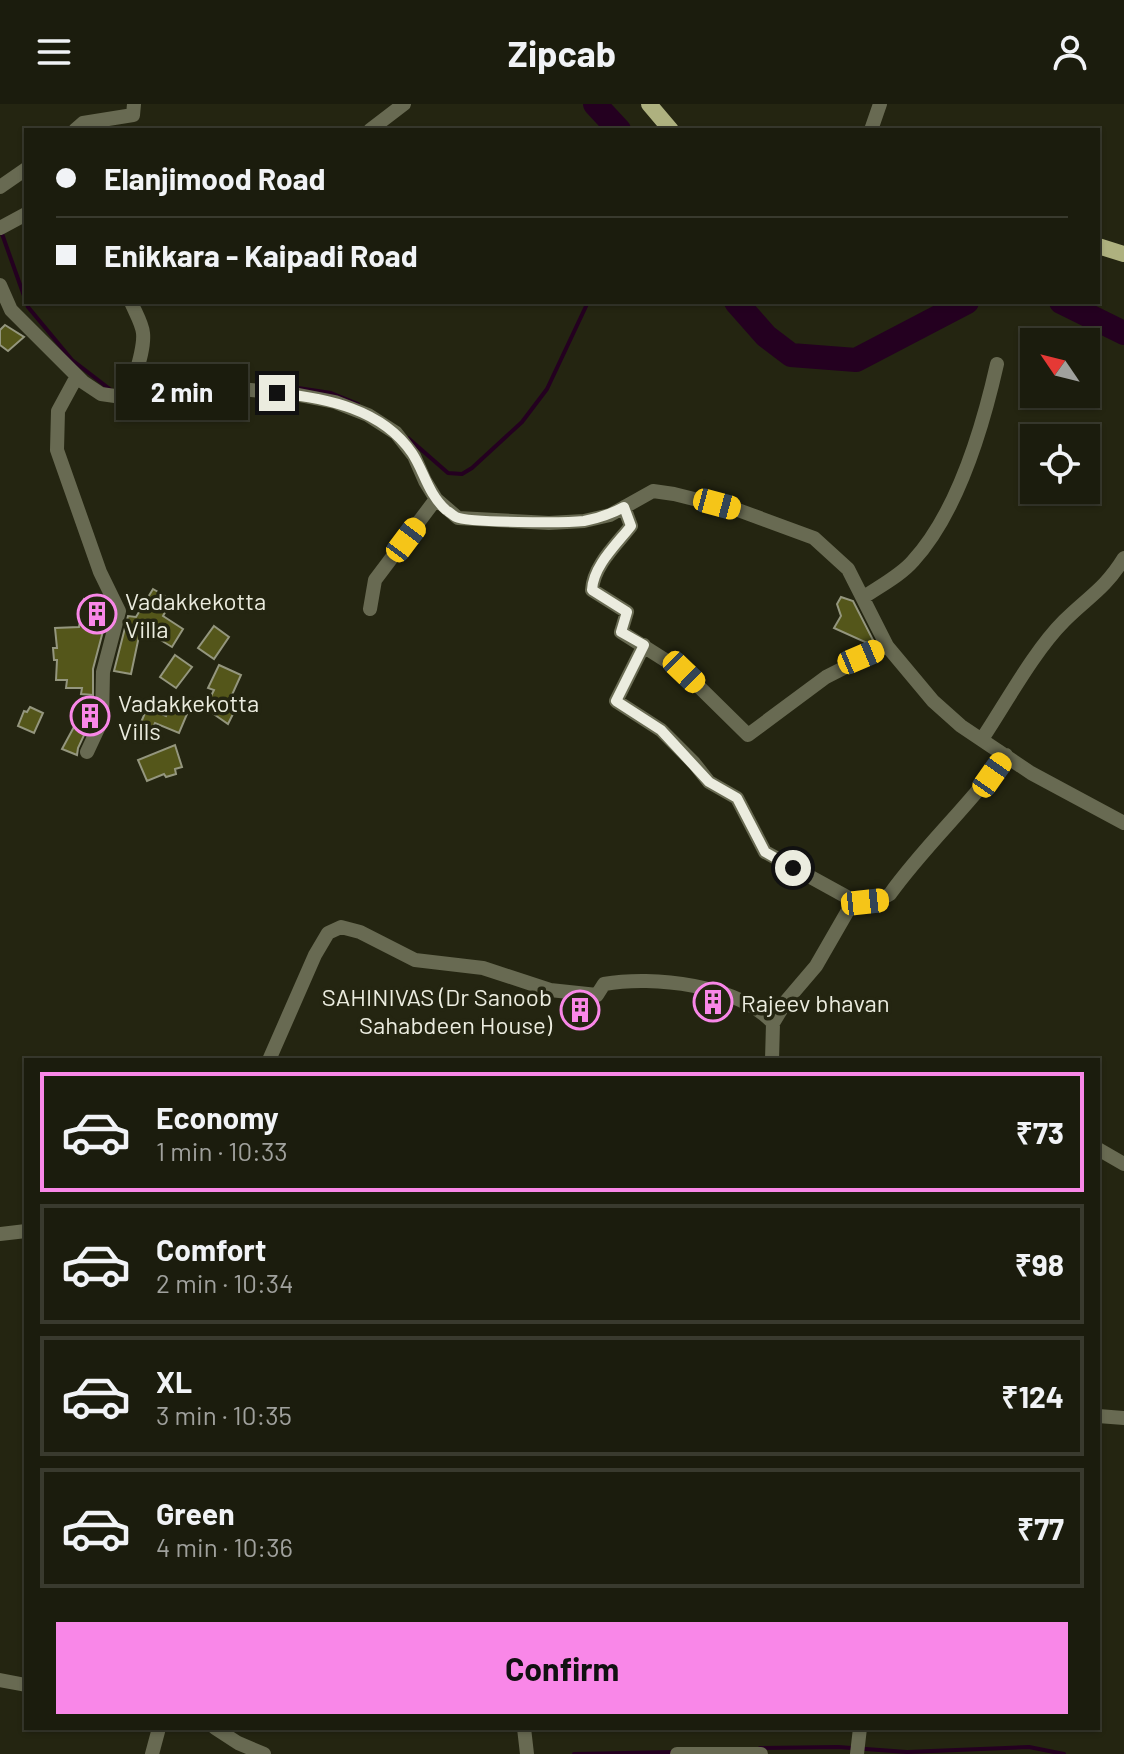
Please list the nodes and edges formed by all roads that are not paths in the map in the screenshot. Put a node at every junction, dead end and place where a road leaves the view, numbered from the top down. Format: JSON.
{"nodes":[{"id":1,"x":134,"y":104,"type":"edge"},
{"id":2,"x":404,"y":104,"type":"edge"},
{"id":3,"x":649,"y":104,"type":"edge"},
{"id":4,"x":880,"y":104,"type":"edge"},
{"id":5,"x":77,"y":128,"type":"edge"},
{"id":6,"x":373,"y":128,"type":"edge"},
{"id":7,"x":669,"y":128,"type":"edge"},
{"id":8,"x":872,"y":128,"type":"edge"},
{"id":9,"x":24,"y":170,"type":"edge"},
{"id":10,"x":0,"y":187,"type":"edge"},
{"id":11,"x":24,"y":215,"type":"edge"},
{"id":12,"x":4,"y":226,"type":"edge"},
{"id":13,"x":1100,"y":247,"type":"edge"},
{"id":14,"x":1124,"y":254,"type":"edge"},
{"id":15,"x":0,"y":285,"type":"edge"},
{"id":16,"x":132,"y":304,"type":"edge"},
{"id":17,"x":5,"y":315,"type":"edge"},
{"id":18,"x":997,"y":364,"type":"dead end"},
{"id":19,"x":77,"y":376,"type":"junction"},
{"id":20,"x":130,"y":394,"type":"junction"},
{"id":21,"x":436,"y":499,"type":"junction"},
{"id":22,"x":624,"y":507,"type":"junction"},
{"id":23,"x":1124,"y":558,"type":"edge"},
{"id":24,"x":864,"y":597,"type":"junction"},
{"id":25,"x":370,"y":609,"type":"dead end"},
{"id":26,"x":644,"y":645,"type":"junction"},
{"id":27,"x":887,"y":646,"type":"junction"},
{"id":28,"x":982,"y":739,"type":"junction"},
{"id":29,"x":87,"y":752,"type":"dead end"},
{"id":30,"x":1006,"y":755,"type":"junction"},
{"id":31,"x":1124,"y":805,"type":"edge"},
{"id":32,"x":1119,"y":821,"type":"edge"},
{"id":33,"x":856,"y":902,"type":"junction"},
{"id":34,"x":773,"y":1023,"type":"junction"},
{"id":35,"x":270,"y":1058,"type":"edge"},
{"id":36,"x":772,"y":1058,"type":"edge"},
{"id":37,"x":1100,"y":1150,"type":"edge"},
{"id":38,"x":1124,"y":1164,"type":"edge"},
{"id":39,"x":24,"y":1231,"type":"edge"},
{"id":40,"x":0,"y":1234,"type":"edge"},
{"id":41,"x":1100,"y":1416,"type":"edge"},
{"id":42,"x":1124,"y":1418,"type":"edge"},
{"id":43,"x":0,"y":1680,"type":"edge"},
{"id":44,"x":24,"y":1685,"type":"edge"},
{"id":45,"x":158,"y":1730,"type":"edge"},
{"id":46,"x":218,"y":1730,"type":"edge"},
{"id":47,"x":524,"y":1730,"type":"edge"},
{"id":48,"x":860,"y":1730,"type":"edge"},
{"id":49,"x":152,"y":1754,"type":"edge"},
{"id":50,"x":264,"y":1754,"type":"edge"},
{"id":51,"x":527,"y":1754,"type":"edge"},
{"id":52,"x":677,"y":1754,"type":"edge"},
{"id":53,"x":730,"y":1754,"type":"edge"},
{"id":54,"x":745,"y":1754,"type":"edge"},
{"id":55,"x":761,"y":1754,"type":"edge"},
{"id":56,"x":857,"y":1754,"type":"edge"}],
"edges":[{"from":1,"to":5,"type":"street"},
{"from":2,"to":6,"type":"street"},
{"from":3,"to":7,"type":"main road"},
{"from":4,"to":8,"type":"street"},
{"from":9,"to":10,"type":"street"},
{"from":11,"to":12,"type":"street"},
{"from":13,"to":14,"type":"main road"},
{"from":15,"to":17,"type":"street"},
{"from":16,"to":20,"type":"street"},
{"from":17,"to":19,"type":"street"},
{"from":18,"to":24,"type":"street"},
{"from":19,"to":20,"type":"street"},
{"from":19,"to":29,"type":"street"},
{"from":20,"to":21,"type":"street"},
{"from":21,"to":22,"type":"street"},
{"from":21,"to":25,"type":"street"},
{"from":22,"to":24,"type":"street"},
{"from":22,"to":26,"type":"street"},
{"from":23,"to":28,"type":"street"},
{"from":24,"to":27,"type":"street"},
{"from":26,"to":27,"type":"street"},
{"from":26,"to":33,"type":"street"},
{"from":27,"to":28,"type":"street"},
{"from":28,"to":30,"type":"street"},
{"from":30,"to":32,"type":"street"},
{"from":30,"to":33,"type":"street"},
{"from":31,"to":32,"type":"street"},
{"from":33,"to":34,"type":"street"},
{"from":34,"to":35,"type":"street"},
{"from":34,"to":36,"type":"street"},
{"from":37,"to":38,"type":"street"},
{"from":39,"to":40,"type":"street"},
{"from":41,"to":42,"type":"street"},
{"from":43,"to":44,"type":"street"},
{"from":45,"to":49,"type":"street"},
{"from":46,"to":50,"type":"street"},
{"from":47,"to":51,"type":"street"},
{"from":48,"to":56,"type":"street"},
{"from":52,"to":53,"type":"street"},
{"from":53,"to":54,"type":"street"},
{"from":54,"to":55,"type":"street"}]}
